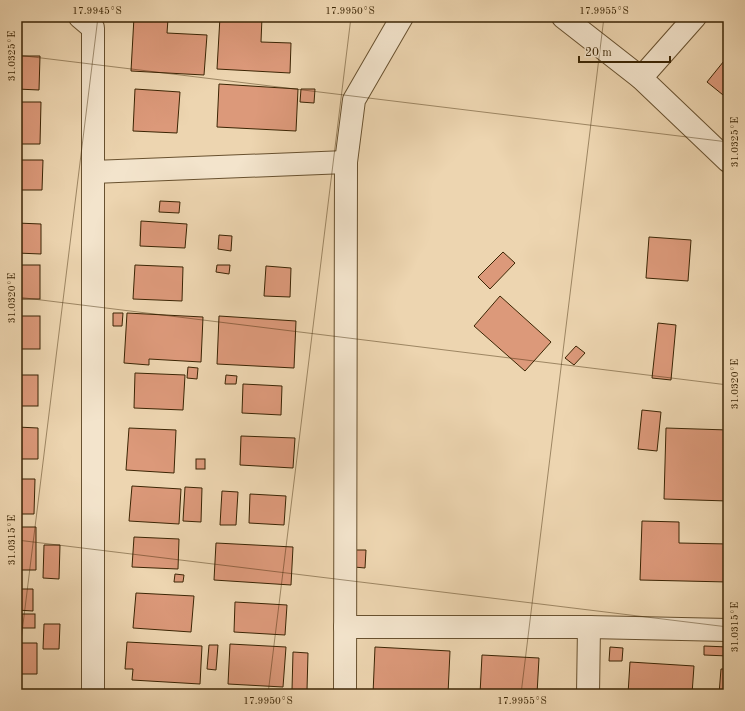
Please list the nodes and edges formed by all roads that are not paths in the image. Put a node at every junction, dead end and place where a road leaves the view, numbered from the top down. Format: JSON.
{"nodes":[{"id":1,"x":80,"y":17,"type":"edge"},
{"id":2,"x":402,"y":17,"type":"edge"},
{"id":3,"x":563,"y":17,"type":"edge"},
{"id":4,"x":695,"y":17,"type":"edge"},
{"id":5,"x":641,"y":78,"type":"junction"},
{"id":6,"x":728,"y":161,"type":"edge"},
{"id":7,"x":346,"y":162,"type":"junction"},
{"id":8,"x":93,"y":172,"type":"junction"},
{"id":9,"x":345,"y":627,"type":"junction"},
{"id":10,"x":589,"y":627,"type":"junction"},
{"id":11,"x":728,"y":630,"type":"edge"},
{"id":12,"x":93,"y":694,"type":"edge"},
{"id":13,"x":345,"y":694,"type":"edge"},
{"id":14,"x":588,"y":694,"type":"edge"}],
"edges":[{"from":1,"to":8,"type":"street"},
{"from":2,"to":7,"type":"street"},
{"from":3,"to":5,"type":"street"},
{"from":4,"to":5,"type":"street"},
{"from":5,"to":6,"type":"street"},
{"from":7,"to":8,"type":"street"},
{"from":7,"to":9,"type":"street"},
{"from":8,"to":12,"type":"street"},
{"from":9,"to":10,"type":"street"},
{"from":9,"to":13,"type":"street"},
{"from":10,"to":11,"type":"street"},
{"from":10,"to":14,"type":"street"}]}
